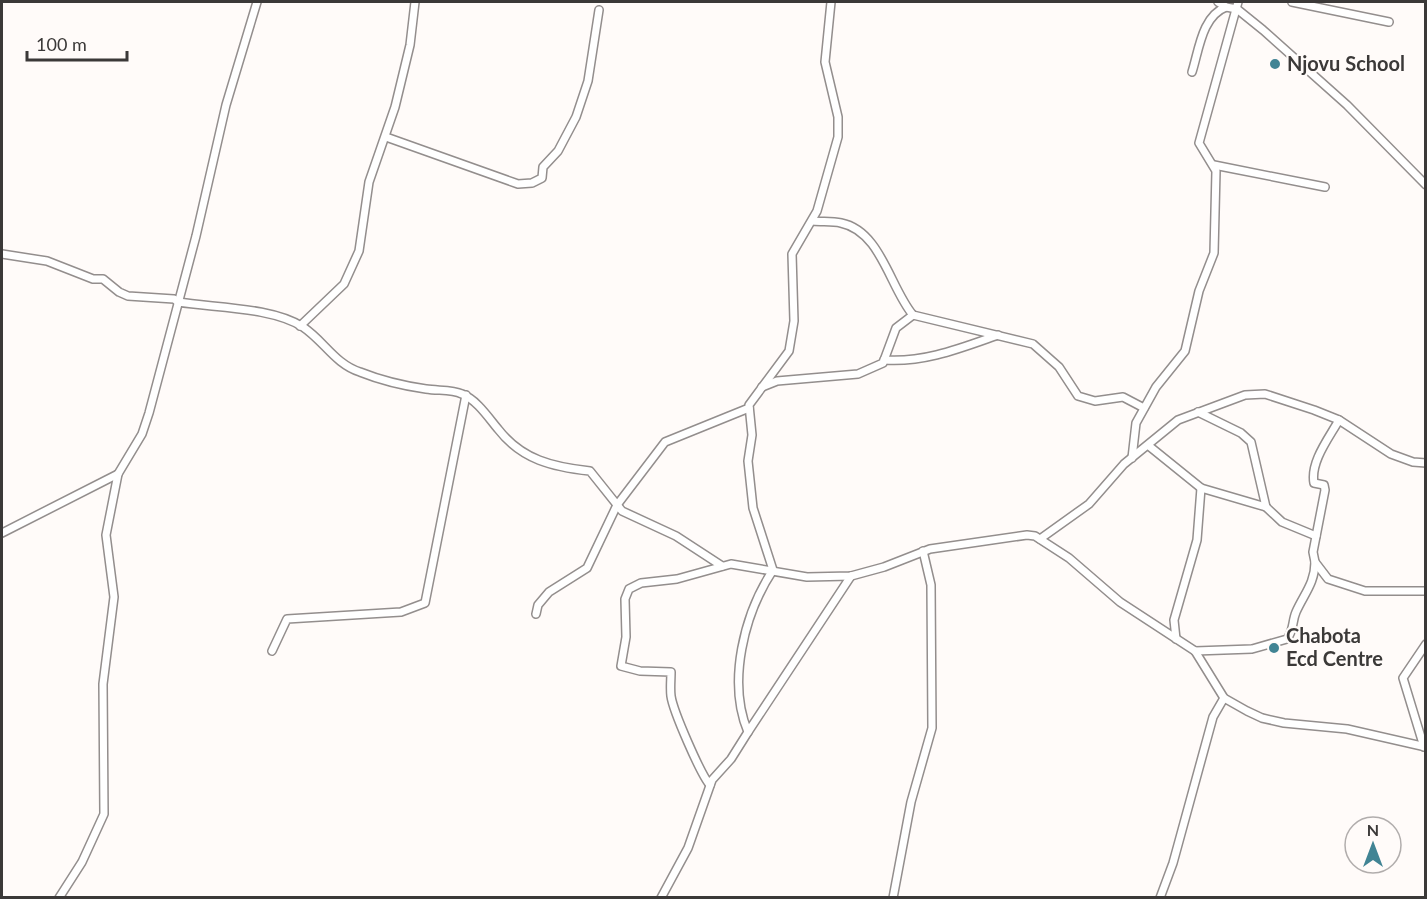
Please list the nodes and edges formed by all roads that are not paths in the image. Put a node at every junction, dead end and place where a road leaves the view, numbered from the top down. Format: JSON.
{"nodes":[{"id":1,"x":256,"y":2,"type":"edge"},
{"id":2,"x":415,"y":2,"type":"edge"},
{"id":3,"x":831,"y":2,"type":"edge"},
{"id":4,"x":1218,"y":2,"type":"edge"},
{"id":5,"x":1292,"y":2,"type":"edge"},
{"id":6,"x":1237,"y":5,"type":"edge"},
{"id":7,"x":1226,"y":7,"type":"junction"},
{"id":8,"x":599,"y":10,"type":"dead end"},
{"id":9,"x":1389,"y":22,"type":"dead end"},
{"id":10,"x":1192,"y":72,"type":"dead end"},
{"id":11,"x":386,"y":136,"type":"junction"},
{"id":12,"x":1214,"y":165,"type":"junction"},
{"id":13,"x":1425,"y":185,"type":"edge"},
{"id":14,"x":1325,"y":187,"type":"dead end"},
{"id":15,"x":813,"y":221,"type":"junction"},
{"id":16,"x":2,"y":254,"type":"edge"},
{"id":17,"x":178,"y":302,"type":"junction"},
{"id":18,"x":913,"y":315,"type":"junction"},
{"id":19,"x":300,"y":326,"type":"junction"},
{"id":20,"x":998,"y":335,"type":"junction"},
{"id":21,"x":884,"y":360,"type":"junction"},
{"id":22,"x":761,"y":387,"type":"junction"},
{"id":23,"x":466,"y":395,"type":"junction"},
{"id":24,"x":749,"y":408,"type":"junction"},
{"id":25,"x":1144,"y":408,"type":"junction"},
{"id":26,"x":1198,"y":412,"type":"junction"},
{"id":27,"x":1339,"y":420,"type":"junction"},
{"id":28,"x":1149,"y":446,"type":"junction"},
{"id":29,"x":1132,"y":458,"type":"junction"},
{"id":30,"x":1425,"y":463,"type":"edge"},
{"id":31,"x":118,"y":474,"type":"junction"},
{"id":32,"x":1201,"y":488,"type":"junction"},
{"id":33,"x":617,"y":506,"type":"junction"},
{"id":34,"x":1266,"y":507,"type":"junction"},
{"id":35,"x":2,"y":533,"type":"edge"},
{"id":36,"x":1316,"y":536,"type":"junction"},
{"id":37,"x":1040,"y":539,"type":"junction"},
{"id":38,"x":923,"y":551,"type":"junction"},
{"id":39,"x":1316,"y":562,"type":"junction"},
{"id":40,"x":722,"y":566,"type":"junction"},
{"id":41,"x":772,"y":570,"type":"junction"},
{"id":42,"x":851,"y":576,"type":"junction"},
{"id":43,"x":1425,"y":591,"type":"edge"},
{"id":44,"x":536,"y":614,"type":"dead end"},
{"id":45,"x":1176,"y":639,"type":"junction"},
{"id":46,"x":1425,"y":644,"type":"edge"},
{"id":47,"x":272,"y":651,"type":"dead end"},
{"id":48,"x":1195,"y":651,"type":"junction"},
{"id":49,"x":1224,"y":698,"type":"junction"},
{"id":50,"x":748,"y":732,"type":"junction"},
{"id":51,"x":1425,"y":747,"type":"edge"},
{"id":52,"x":710,"y":785,"type":"junction"},
{"id":53,"x":59,"y":897,"type":"edge"},
{"id":54,"x":661,"y":897,"type":"edge"},
{"id":55,"x":893,"y":897,"type":"edge"},
{"id":56,"x":1160,"y":897,"type":"edge"}],
"edges":[{"from":1,"to":17,"type":"street"},
{"from":2,"to":11,"type":"street"},
{"from":3,"to":15,"type":"street"},
{"from":4,"to":7,"type":"street"},
{"from":5,"to":9,"type":"street"},
{"from":6,"to":7,"type":"street"},
{"from":6,"to":12,"type":"street"},
{"from":6,"to":13,"type":"street"},
{"from":7,"to":10,"type":"street"},
{"from":8,"to":11,"type":"street"},
{"from":11,"to":19,"type":"street"},
{"from":12,"to":14,"type":"street"},
{"from":12,"to":25,"type":"street"},
{"from":15,"to":18,"type":"street"},
{"from":15,"to":22,"type":"street"},
{"from":16,"to":17,"type":"street"},
{"from":17,"to":19,"type":"street"},
{"from":17,"to":31,"type":"street"},
{"from":18,"to":20,"type":"street"},
{"from":18,"to":21,"type":"street"},
{"from":19,"to":23,"type":"street"},
{"from":20,"to":21,"type":"street"},
{"from":20,"to":25,"type":"street"},
{"from":21,"to":22,"type":"street"},
{"from":22,"to":24,"type":"street"},
{"from":23,"to":33,"type":"street"},
{"from":23,"to":47,"type":"street"},
{"from":24,"to":33,"type":"street"},
{"from":24,"to":41,"type":"street"},
{"from":25,"to":29,"type":"street"},
{"from":26,"to":27,"type":"street"},
{"from":26,"to":28,"type":"street"},
{"from":26,"to":34,"type":"street"},
{"from":27,"to":30,"type":"street"},
{"from":27,"to":36,"type":"street"},
{"from":28,"to":29,"type":"street"},
{"from":28,"to":32,"type":"street"},
{"from":29,"to":37,"type":"street"},
{"from":31,"to":35,"type":"street"},
{"from":31,"to":53,"type":"street"},
{"from":32,"to":34,"type":"street"},
{"from":32,"to":45,"type":"street"},
{"from":33,"to":40,"type":"street"},
{"from":33,"to":44,"type":"street"},
{"from":34,"to":36,"type":"street"},
{"from":36,"to":39,"type":"street"},
{"from":37,"to":38,"type":"street"},
{"from":37,"to":45,"type":"street"},
{"from":38,"to":42,"type":"street"},
{"from":38,"to":55,"type":"street"},
{"from":39,"to":43,"type":"street"},
{"from":39,"to":48,"type":"street"},
{"from":40,"to":41,"type":"street"},
{"from":40,"to":52,"type":"street"},
{"from":41,"to":42,"type":"street"},
{"from":41,"to":50,"type":"street"},
{"from":42,"to":50,"type":"street"},
{"from":45,"to":48,"type":"street"},
{"from":46,"to":51,"type":"street"},
{"from":48,"to":49,"type":"street"},
{"from":49,"to":51,"type":"street"},
{"from":49,"to":56,"type":"street"},
{"from":50,"to":52,"type":"street"},
{"from":52,"to":54,"type":"street"}]}
